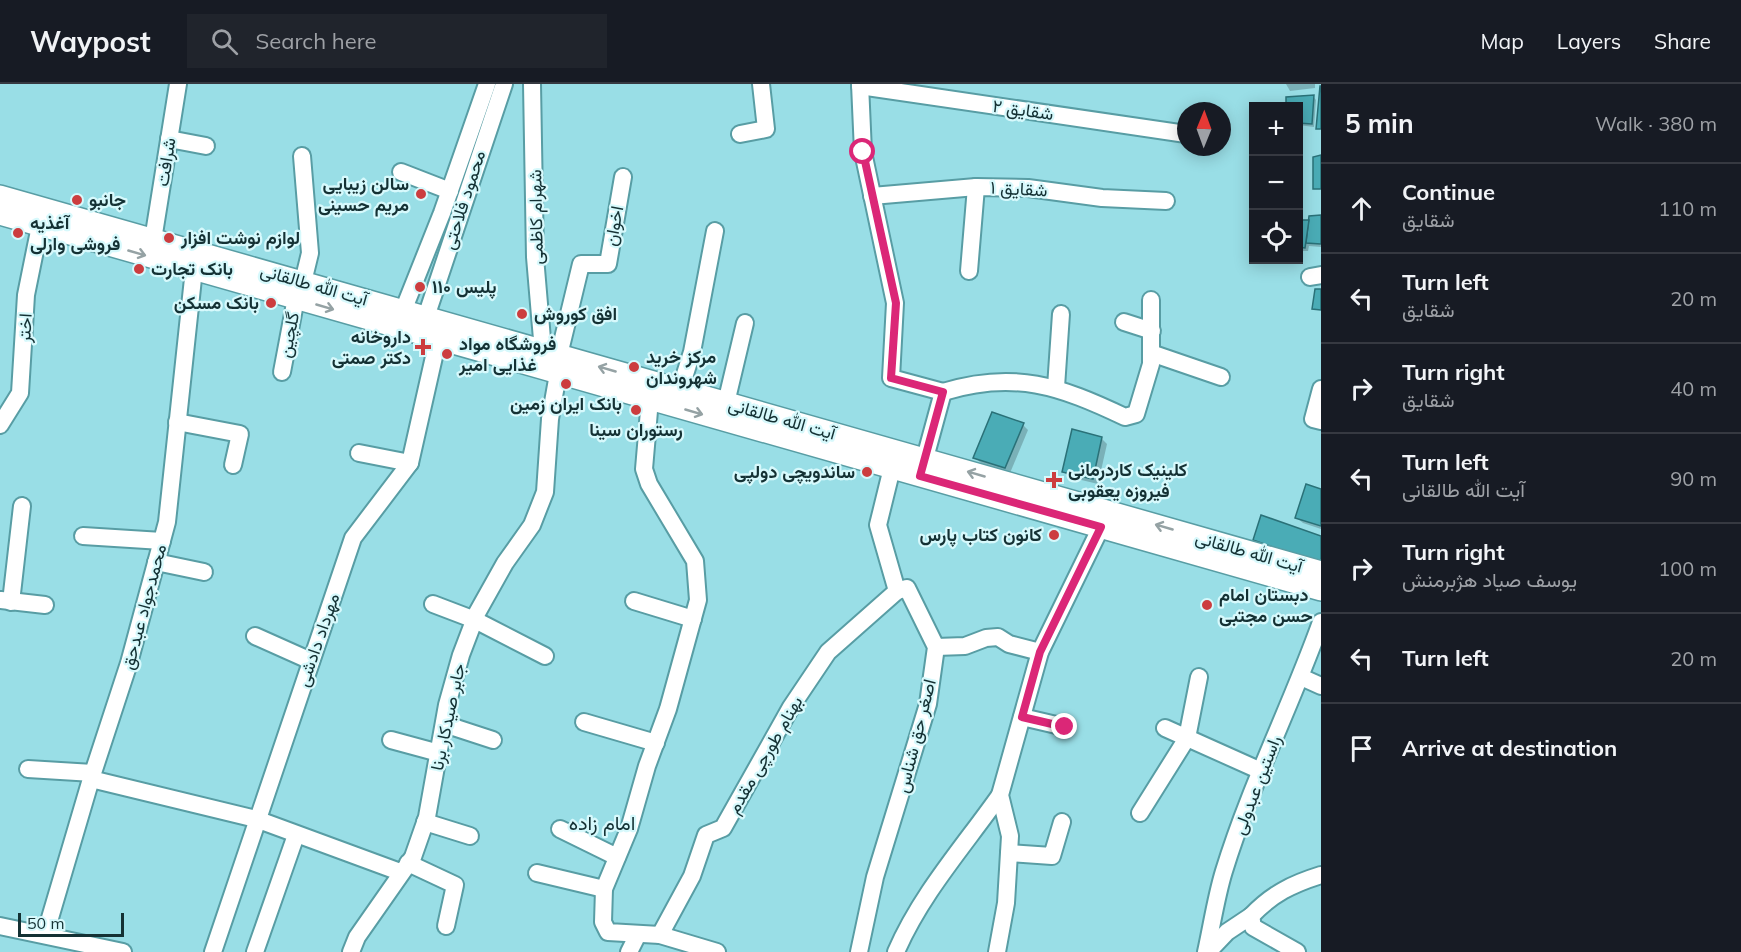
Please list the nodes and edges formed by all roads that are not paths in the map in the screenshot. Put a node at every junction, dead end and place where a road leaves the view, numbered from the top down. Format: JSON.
{"nodes":[{"id":1,"x":178,"y":84,"type":"edge"},
{"id":2,"x":487,"y":84,"type":"edge"},
{"id":3,"x":504,"y":84,"type":"edge"},
{"id":4,"x":531,"y":84,"type":"edge"},
{"id":5,"x":761,"y":84,"type":"edge"},
{"id":6,"x":860,"y":85,"type":"edge"},
{"id":7,"x":478,"y":133,"type":"junction"},
{"id":8,"x":1177,"y":133,"type":"edge"},
{"id":9,"x":740,"y":134,"type":"dead end"},
{"id":10,"x":169,"y":139,"type":"junction"},
{"id":11,"x":206,"y":147,"type":"dead end"},
{"id":12,"x":302,"y":156,"type":"dead end"},
{"id":13,"x":401,"y":172,"type":"dead end"},
{"id":14,"x":623,"y":177,"type":"dead end"},
{"id":15,"x":976,"y":187,"type":"junction"},
{"id":16,"x":450,"y":191,"type":"junction"},
{"id":17,"x":0,"y":196,"type":"edge"},
{"id":18,"x":872,"y":196,"type":"junction"},
{"id":19,"x":1166,"y":201,"type":"dead end"},
{"id":20,"x":0,"y":214,"type":"edge"},
{"id":21,"x":450,"y":215,"type":"junction"},
{"id":22,"x":40,"y":226,"type":"junction"},
{"id":23,"x":715,"y":231,"type":"dead end"},
{"id":24,"x":153,"y":240,"type":"junction"},
{"id":25,"x":194,"y":269,"type":"junction"},
{"id":26,"x":969,"y":271,"type":"dead end"},
{"id":27,"x":300,"y":290,"type":"junction"},
{"id":28,"x":1151,"y":300,"type":"dead end"},
{"id":29,"x":403,"y":311,"type":"junction"},
{"id":30,"x":1061,"y":314,"type":"dead end"},
{"id":31,"x":1124,"y":322,"type":"dead end"},
{"id":32,"x":745,"y":323,"type":"dead end"},
{"id":33,"x":428,"y":330,"type":"junction"},
{"id":34,"x":1152,"y":331,"type":"junction"},
{"id":35,"x":1151,"y":353,"type":"junction"},
{"id":36,"x":553,"y":360,"type":"junction"},
{"id":37,"x":282,"y":372,"type":"dead end"},
{"id":38,"x":1221,"y":377,"type":"dead end"},
{"id":39,"x":1056,"y":387,"type":"junction"},
{"id":40,"x":1321,"y":389,"type":"edge"},
{"id":41,"x":680,"y":390,"type":"junction"},
{"id":42,"x":943,"y":392,"type":"junction"},
{"id":43,"x":650,"y":399,"type":"junction"},
{"id":44,"x":726,"y":403,"type":"junction"},
{"id":45,"x":177,"y":422,"type":"junction"},
{"id":46,"x":1321,"y":422,"type":"edge"},
{"id":47,"x":0,"y":425,"type":"edge"},
{"id":48,"x":359,"y":453,"type":"dead end"},
{"id":49,"x":895,"y":460,"type":"junction"},
{"id":50,"x":410,"y":463,"type":"junction"},
{"id":51,"x":233,"y":465,"type":"dead end"},
{"id":52,"x":922,"y":468,"type":"junction"},
{"id":53,"x":22,"y":506,"type":"dead end"},
{"id":54,"x":1101,"y":527,"type":"junction"},
{"id":55,"x":83,"y":536,"type":"dead end"},
{"id":56,"x":162,"y":541,"type":"junction"},
{"id":57,"x":156,"y":562,"type":"junction"},
{"id":58,"x":204,"y":572,"type":"dead end"},
{"id":59,"x":1321,"y":572,"type":"edge"},
{"id":60,"x":1321,"y":590,"type":"edge"},
{"id":61,"x":897,"y":591,"type":"junction"},
{"id":62,"x":5,"y":601,"type":"edge"},
{"id":63,"x":634,"y":602,"type":"dead end"},
{"id":64,"x":433,"y":604,"type":"dead end"},
{"id":65,"x":45,"y":605,"type":"dead end"},
{"id":66,"x":693,"y":619,"type":"junction"},
{"id":67,"x":474,"y":620,"type":"junction"},
{"id":68,"x":1321,"y":622,"type":"edge"},
{"id":69,"x":255,"y":636,"type":"dead end"},
{"id":70,"x":936,"y":647,"type":"junction"},
{"id":71,"x":1040,"y":652,"type":"junction"},
{"id":72,"x":545,"y":656,"type":"dead end"},
{"id":73,"x":310,"y":661,"type":"junction"},
{"id":74,"x":1301,"y":676,"type":"junction"},
{"id":75,"x":1199,"y":677,"type":"dead end"},
{"id":76,"x":1321,"y":686,"type":"edge"},
{"id":77,"x":1022,"y":717,"type":"junction"},
{"id":78,"x":584,"y":722,"type":"dead end"},
{"id":79,"x":444,"y":724,"type":"junction"},
{"id":80,"x":1065,"y":727,"type":"dead end"},
{"id":81,"x":1165,"y":728,"type":"dead end"},
{"id":82,"x":1187,"y":738,"type":"junction"},
{"id":83,"x":391,"y":740,"type":"dead end"},
{"id":84,"x":493,"y":740,"type":"dead end"},
{"id":85,"x":656,"y":742,"type":"junction"},
{"id":86,"x":440,"y":753,"type":"junction"},
{"id":87,"x":27,"y":769,"type":"dead end"},
{"id":88,"x":1261,"y":771,"type":"junction"},
{"id":89,"x":92,"y":776,"type":"junction"},
{"id":90,"x":1000,"y":795,"type":"junction"},
{"id":91,"x":1140,"y":813,"type":"dead end"},
{"id":92,"x":256,"y":819,"type":"junction"},
{"id":93,"x":425,"y":822,"type":"junction"},
{"id":94,"x":1062,"y":822,"type":"dead end"},
{"id":95,"x":560,"y":829,"type":"dead end"},
{"id":96,"x":296,"y":835,"type":"junction"},
{"id":97,"x":470,"y":836,"type":"dead end"},
{"id":98,"x":1009,"y":854,"type":"junction"},
{"id":99,"x":617,"y":857,"type":"junction"},
{"id":100,"x":404,"y":868,"type":"junction"},
{"id":101,"x":537,"y":873,"type":"dead end"},
{"id":102,"x":1321,"y":875,"type":"edge"},
{"id":103,"x":604,"y":890,"type":"junction"},
{"id":104,"x":1251,"y":916,"type":"junction"},
{"id":105,"x":0,"y":926,"type":"edge"},
{"id":106,"x":446,"y":926,"type":"dead end"},
{"id":107,"x":638,"y":934,"type":"junction"},
{"id":108,"x":45,"y":935,"type":"junction"},
{"id":109,"x":660,"y":935,"type":"junction"},
{"id":110,"x":123,"y":952,"type":"edge"},
{"id":111,"x":213,"y":952,"type":"edge"},
{"id":112,"x":255,"y":952,"type":"edge"},
{"id":113,"x":351,"y":952,"type":"edge"},
{"id":114,"x":629,"y":952,"type":"edge"},
{"id":115,"x":717,"y":952,"type":"edge"},
{"id":116,"x":859,"y":952,"type":"edge"},
{"id":117,"x":896,"y":952,"type":"edge"},
{"id":118,"x":997,"y":952,"type":"edge"},
{"id":119,"x":1207,"y":952,"type":"edge"},
{"id":120,"x":1297,"y":952,"type":"edge"}],
"edges":[{"from":1,"to":10,"type":"street","name":"شرافت"},
{"from":2,"to":7,"type":"street","name":"محمود فلاحتی"},
{"from":3,"to":7,"type":"street","name":"محمود فلاحتی"},
{"from":4,"to":36,"type":"street","name":"شهرام کاظمی"},
{"from":5,"to":9,"type":"street"},
{"from":6,"to":8,"type":"street","name":"شقایق ۲"},
{"from":6,"to":18,"type":"street"},
{"from":7,"to":16,"type":"street","name":"محمود فلاحتی"},
{"from":7,"to":21,"type":"street","name":"محمود فلاحتی"},
{"from":10,"to":11,"type":"street"},
{"from":10,"to":24,"type":"street","name":"شرافت"},
{"from":12,"to":27,"type":"street","name":"گلچین"},
{"from":13,"to":16,"type":"street"},
{"from":14,"to":36,"type":"street","name":"اخوان"},
{"from":15,"to":18,"type":"street","name":"شقایق ۱"},
{"from":15,"to":19,"type":"street","name":"شقایق ۱"},
{"from":15,"to":26,"type":"street"},
{"from":16,"to":21,"type":"street","name":"محمود فلاحتی"},
{"from":17,"to":24,"type":"main road","name":"آیت الله طالقانی"},
{"from":18,"to":42,"type":"street"},
{"from":20,"to":22,"type":"main road","name":"آیت الله طالقانی"},
{"from":21,"to":29,"type":"street","name":"محمود فلاحتی"},
{"from":21,"to":33,"type":"street","name":"محمود فلاحتی"},
{"from":22,"to":25,"type":"main road","name":"آیت الله طالقانی","one_way":true},
{"from":22,"to":47,"type":"street","name":"اختر"},
{"from":23,"to":41,"type":"street"},
{"from":24,"to":27,"type":"main road","name":"آیت الله طالقانی"},
{"from":25,"to":27,"type":"main road","name":"آیت الله طالقانی"},
{"from":25,"to":45,"type":"street","name":"محمدجواد عبدحق"},
{"from":27,"to":29,"type":"main road","name":"آیت الله طالقانی"},
{"from":27,"to":33,"type":"main road","name":"آیت الله طالقانی","one_way":true},
{"from":27,"to":37,"type":"street","name":"گلچین"},
{"from":28,"to":34,"type":"street"},
{"from":29,"to":33,"type":"main road","name":"آیت الله طالقانی"},
{"from":30,"to":39,"type":"street"},
{"from":31,"to":34,"type":"street"},
{"from":32,"to":44,"type":"street"},
{"from":33,"to":36,"type":"main road","name":"آیت الله طالقانی"},
{"from":33,"to":50,"type":"street","name":"مهرداد دادشی"},
{"from":34,"to":35,"type":"street"},
{"from":35,"to":38,"type":"street"},
{"from":35,"to":39,"type":"street"},
{"from":41,"to":36,"type":"main road","name":"آیت الله طالقانی","one_way":true},
{"from":36,"to":43,"type":"main road","name":"آیت الله طالقانی"},
{"from":36,"to":67,"type":"street","name":"جابر صیدکار برنا"},
{"from":39,"to":42,"type":"street"},
{"from":40,"to":46,"type":"street"},
{"from":41,"to":44,"type":"main road","name":"آیت الله طالقانی"},
{"from":42,"to":52,"type":"street"},
{"from":43,"to":49,"type":"main road","name":"آیت الله طالقانی","one_way":true},
{"from":43,"to":66,"type":"street"},
{"from":44,"to":49,"type":"main road","name":"آیت الله طالقانی"},
{"from":45,"to":51,"type":"street"},
{"from":45,"to":56,"type":"street","name":"محمدجواد عبدحق"},
{"from":48,"to":50,"type":"street"},
{"from":49,"to":52,"type":"main road","name":"آیت الله طالقانی"},
{"from":49,"to":61,"type":"street"},
{"from":50,"to":73,"type":"street","name":"مهرداد دادشی"},
{"from":52,"to":54,"type":"main road","name":"آیت الله طالقانی"},
{"from":59,"to":52,"type":"main road","name":"آیت الله طالقانی","one_way":true},
{"from":53,"to":62,"type":"street"},
{"from":54,"to":60,"type":"main road","name":"آیت الله طالقانی"},
{"from":54,"to":71,"type":"street"},
{"from":55,"to":56,"type":"street"},
{"from":56,"to":57,"type":"street","name":"محمدجواد عبدحق"},
{"from":57,"to":58,"type":"street"},
{"from":57,"to":89,"type":"street","name":"محمدجواد عبدحق"},
{"from":61,"to":70,"type":"street"},
{"from":61,"to":109,"type":"street","name":"بهنام طورچی مقدم"},
{"from":62,"to":65,"type":"street"},
{"from":63,"to":66,"type":"street"},
{"from":64,"to":67,"type":"street"},
{"from":66,"to":85,"type":"street"},
{"from":67,"to":72,"type":"street"},
{"from":67,"to":79,"type":"street","name":"جابر صیدکار برنا"},
{"from":68,"to":74,"type":"street","name":"راستین عبدولی"},
{"from":69,"to":73,"type":"street"},
{"from":70,"to":71,"type":"street"},
{"from":70,"to":116,"type":"street","name":"اصغر حق شناس"},
{"from":71,"to":77,"type":"street"},
{"from":73,"to":92,"type":"street","name":"مهرداد دادشی"},
{"from":74,"to":76,"type":"street"},
{"from":74,"to":88,"type":"street","name":"راستین عبدولی"},
{"from":75,"to":82,"type":"street"},
{"from":77,"to":80,"type":"street"},
{"from":77,"to":90,"type":"street"},
{"from":78,"to":85,"type":"street"},
{"from":79,"to":84,"type":"street"},
{"from":79,"to":86,"type":"street","name":"جابر صیدکار برنا"},
{"from":81,"to":82,"type":"street"},
{"from":82,"to":88,"type":"street"},
{"from":82,"to":91,"type":"street"},
{"from":83,"to":86,"type":"street"},
{"from":85,"to":99,"type":"street"},
{"from":86,"to":93,"type":"street","name":"جابر صیدکار برنا"},
{"from":87,"to":89,"type":"street"},
{"from":88,"to":119,"type":"street","name":"راستین عبدولی"},
{"from":89,"to":92,"type":"street"},
{"from":89,"to":108,"type":"street","name":"محمدجواد عبدحق"},
{"from":90,"to":98,"type":"street"},
{"from":90,"to":117,"type":"street"},
{"from":92,"to":96,"type":"street"},
{"from":92,"to":111,"type":"street","name":"مهرداد دادشی"},
{"from":93,"to":97,"type":"street"},
{"from":93,"to":100,"type":"street","name":"جابر صیدکار برنا"},
{"from":94,"to":98,"type":"street"},
{"from":95,"to":99,"type":"street"},
{"from":96,"to":100,"type":"street"},
{"from":96,"to":112,"type":"street"},
{"from":98,"to":118,"type":"street"},
{"from":99,"to":103,"type":"street"},
{"from":100,"to":106,"type":"street"},
{"from":100,"to":113,"type":"street","name":"جابر صیدکار برنا"},
{"from":101,"to":103,"type":"street"},
{"from":102,"to":104,"type":"street","name":"راستین عبدولی"},
{"from":103,"to":107,"type":"street"},
{"from":104,"to":119,"type":"street","name":"راستین عبدولی"},
{"from":104,"to":120,"type":"street"},
{"from":105,"to":108,"type":"street"},
{"from":107,"to":109,"type":"street"},
{"from":107,"to":114,"type":"street"},
{"from":108,"to":110,"type":"street"},
{"from":109,"to":115,"type":"street"}]}
